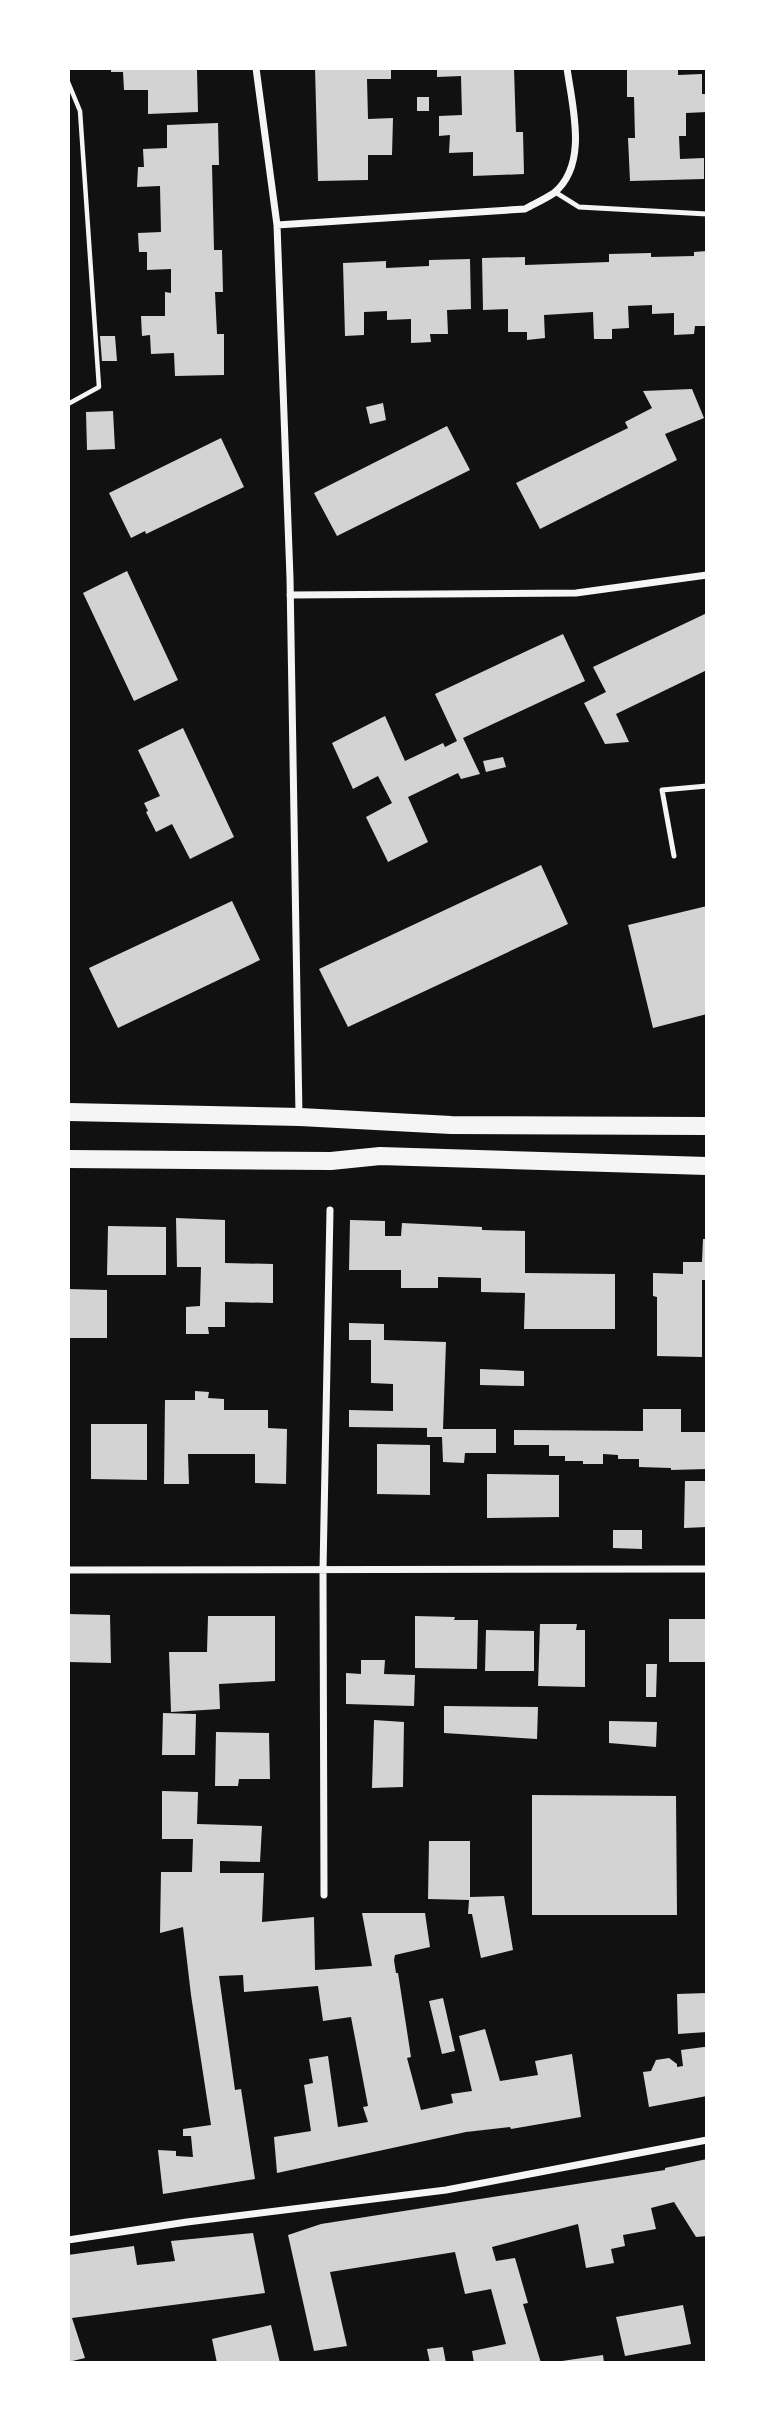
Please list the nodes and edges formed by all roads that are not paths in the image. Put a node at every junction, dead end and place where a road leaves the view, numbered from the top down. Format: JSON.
{"nodes":[{"id":1,"x":256,"y":68,"type":"edge"},
{"id":2,"x":567,"y":68,"type":"edge"},
{"id":3,"x":555,"y":192,"type":"junction"},
{"id":4,"x":707,"y":214,"type":"edge"},
{"id":5,"x":277,"y":225,"type":"junction"},
{"id":6,"x":707,"y":575,"type":"edge"},
{"id":7,"x":290,"y":595,"type":"junction"},
{"id":8,"x":707,"y":786,"type":"edge"},
{"id":9,"x":674,"y":856,"type":"dead end"},
{"id":10,"x":68,"y":1112,"type":"edge"},
{"id":11,"x":300,"y":1117,"type":"junction"},
{"id":12,"x":707,"y":1126,"type":"edge"},
{"id":13,"x":68,"y":1159,"type":"edge"},
{"id":14,"x":707,"y":1166,"type":"edge"},
{"id":15,"x":330,"y":1210,"type":"dead end"},
{"id":16,"x":707,"y":1569,"type":"edge"},
{"id":17,"x":68,"y":1570,"type":"edge"},
{"id":18,"x":323,"y":1570,"type":"junction"},
{"id":19,"x":324,"y":1895,"type":"dead end"},
{"id":20,"x":707,"y":2140,"type":"edge"},
{"id":21,"x":68,"y":2240,"type":"edge"}],
"edges":[{"from":1,"to":5,"type":"street"},
{"from":2,"to":3,"type":"street"},
{"from":3,"to":4,"type":"lane"},
{"from":3,"to":5,"type":"street"},
{"from":5,"to":7,"type":"street"},
{"from":6,"to":7,"type":"street"},
{"from":7,"to":11,"type":"street"},
{"from":8,"to":9,"type":"lane"},
{"from":10,"to":11,"type":"main road"},
{"from":11,"to":12,"type":"main road"},
{"from":13,"to":14,"type":"main road"},
{"from":15,"to":18,"type":"street"},
{"from":16,"to":18,"type":"street"},
{"from":17,"to":18,"type":"street"},
{"from":18,"to":19,"type":"street"},
{"from":20,"to":21,"type":"street"}]}
